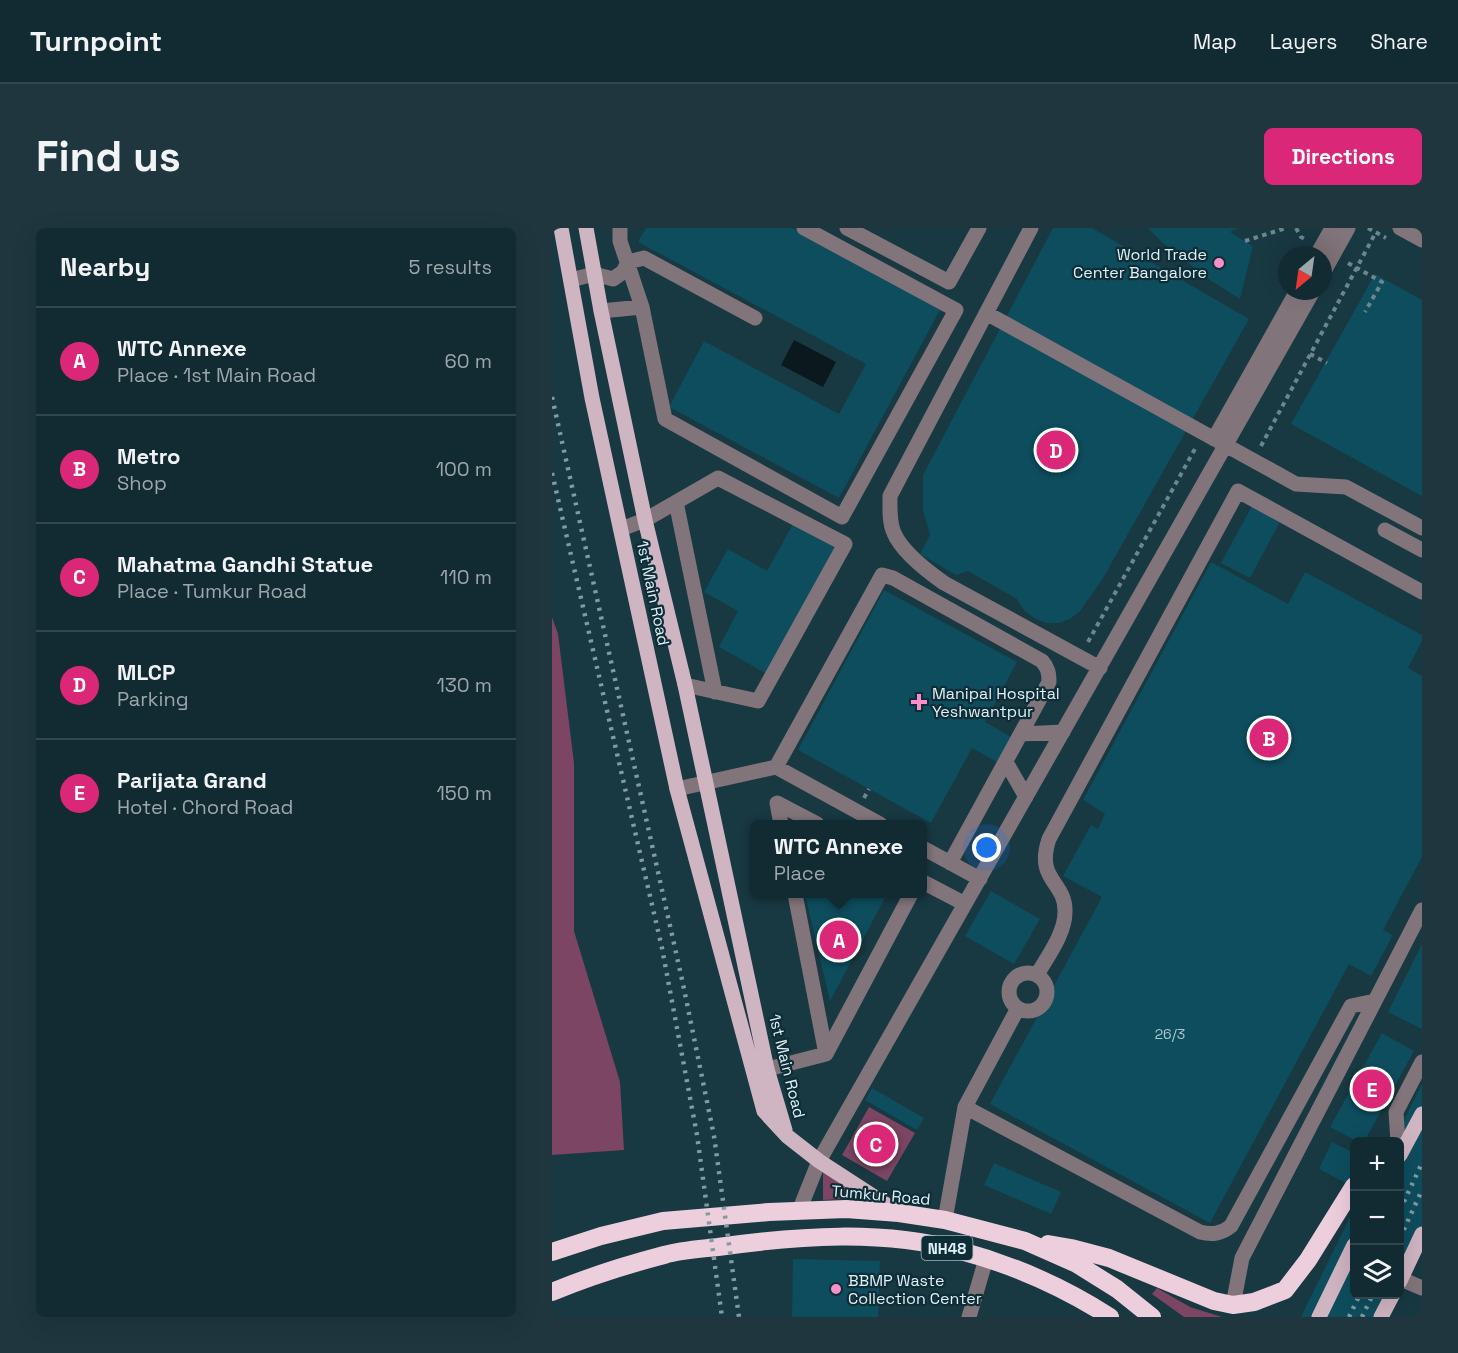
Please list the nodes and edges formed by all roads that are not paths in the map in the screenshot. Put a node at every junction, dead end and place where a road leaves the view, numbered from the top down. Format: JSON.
{"nodes":[{"id":1,"x":561,"y":228,"type":"edge"},
{"id":2,"x":586,"y":228,"type":"edge"},
{"id":3,"x":620,"y":228,"type":"edge"},
{"id":4,"x":804,"y":228,"type":"edge"},
{"id":5,"x":847,"y":228,"type":"edge"},
{"id":6,"x":979,"y":228,"type":"edge"},
{"id":7,"x":1031,"y":228,"type":"edge"},
{"id":8,"x":1332,"y":228,"type":"edge"},
{"id":9,"x":1348,"y":228,"type":"edge"},
{"id":10,"x":1400,"y":228,"type":"edge"},
{"id":11,"x":1420,"y":236,"type":"edge"},
{"id":12,"x":1322,"y":246,"type":"edge"},
{"id":13,"x":1332,"y":257,"type":"edge"},
{"id":14,"x":628,"y":262,"type":"junction"},
{"id":15,"x":594,"y":274,"type":"junction"},
{"id":16,"x":571,"y":280,"type":"junction"},
{"id":17,"x":1292,"y":300,"type":"edge"},
{"id":18,"x":1307,"y":300,"type":"edge"},
{"id":19,"x":642,"y":307,"type":"junction"},
{"id":20,"x":601,"y":311,"type":"junction"},
{"id":21,"x":986,"y":313,"type":"junction"},
{"id":22,"x":755,"y":318,"type":"dead end"},
{"id":23,"x":1215,"y":439,"type":"junction"},
{"id":24,"x":676,"y":502,"type":"junction"},
{"id":25,"x":645,"y":520,"type":"junction"},
{"id":26,"x":1422,"y":528,"type":"edge"},
{"id":27,"x":621,"y":529,"type":"junction"},
{"id":28,"x":1422,"y":545,"type":"edge"},
{"id":29,"x":1422,"y":550,"type":"edge"},
{"id":30,"x":1422,"y":592,"type":"edge"},
{"id":31,"x":1100,"y":668,"type":"junction"},
{"id":32,"x":685,"y":686,"type":"junction"},
{"id":33,"x":715,"y":692,"type":"junction"},
{"id":34,"x":1063,"y":732,"type":"junction"},
{"id":35,"x":1021,"y":735,"type":"junction"},
{"id":36,"x":1006,"y":762,"type":"junction"},
{"id":37,"x":776,"y":767,"type":"junction"},
{"id":38,"x":706,"y":784,"type":"junction"},
{"id":39,"x":677,"y":789,"type":"junction"},
{"id":40,"x":1026,"y":797,"type":"junction"},
{"id":41,"x":780,"y":820,"type":"edge"},
{"id":42,"x":808,"y":820,"type":"edge"},
{"id":43,"x":871,"y":820,"type":"edge"},
{"id":44,"x":927,"y":850,"type":"edge"},
{"id":45,"x":950,"y":863,"type":"junction"},
{"id":46,"x":980,"y":879,"type":"junction"},
{"id":47,"x":927,"y":884,"type":"edge"},
{"id":48,"x":796,"y":898,"type":"edge"},
{"id":49,"x":909,"y":898,"type":"edge"},
{"id":50,"x":965,"y":904,"type":"junction"},
{"id":51,"x":1422,"y":910,"type":"edge"},
{"id":52,"x":1037,"y":975,"type":"junction"},
{"id":53,"x":1374,"y":1001,"type":"junction"},
{"id":54,"x":1018,"y":1008,"type":"junction"},
{"id":55,"x":826,"y":1054,"type":"junction"},
{"id":56,"x":1422,"y":1062,"type":"edge"},
{"id":57,"x":761,"y":1071,"type":"junction"},
{"id":58,"x":965,"y":1107,"type":"junction"},
{"id":59,"x":1422,"y":1114,"type":"edge"},
{"id":60,"x":1398,"y":1137,"type":"edge"},
{"id":61,"x":1404,"y":1148,"type":"edge"},
{"id":62,"x":819,"y":1161,"type":"junction"},
{"id":63,"x":1351,"y":1191,"type":"edge"},
{"id":64,"x":799,"y":1211,"type":"junction"},
{"id":65,"x":899,"y":1213,"type":"junction"},
{"id":66,"x":945,"y":1220,"type":"junction"},
{"id":67,"x":1422,"y":1234,"type":"edge"},
{"id":68,"x":1025,"y":1241,"type":"junction"},
{"id":69,"x":552,"y":1252,"type":"edge"},
{"id":70,"x":1350,"y":1253,"type":"edge"},
{"id":71,"x":986,"y":1259,"type":"junction"},
{"id":72,"x":1404,"y":1272,"type":"edge"},
{"id":73,"x":1404,"y":1281,"type":"edge"},
{"id":74,"x":1422,"y":1288,"type":"edge"},
{"id":75,"x":552,"y":1292,"type":"edge"},
{"id":76,"x":1390,"y":1299,"type":"edge"},
{"id":77,"x":1233,"y":1305,"type":"junction"},
{"id":78,"x":969,"y":1317,"type":"edge"},
{"id":79,"x":1110,"y":1317,"type":"edge"},
{"id":80,"x":1152,"y":1317,"type":"edge"},
{"id":81,"x":1319,"y":1317,"type":"edge"},
{"id":82,"x":1381,"y":1317,"type":"edge"}],
"edges":[{"from":1,"to":16,"type":"main road","name":"1st Main Road"},
{"from":2,"to":15,"type":"main road","name":"1st Main Road"},
{"from":3,"to":14,"type":"street"},
{"from":4,"to":19,"type":"street"},
{"from":5,"to":6,"type":"street"},
{"from":7,"to":21,"type":"street"},
{"from":8,"to":12,"type":"street"},
{"from":9,"to":13,"type":"street"},
{"from":10,"to":11,"type":"street"},
{"from":14,"to":15,"type":"street"},
{"from":14,"to":19,"type":"street"},
{"from":14,"to":22,"type":"street"},
{"from":15,"to":16,"type":"street"},
{"from":15,"to":20,"type":"main road","name":"1st Main Road"},
{"from":16,"to":27,"type":"main road","name":"1st Main Road"},
{"from":17,"to":23,"type":"street"},
{"from":18,"to":23,"type":"street"},
{"from":19,"to":20,"type":"street"},
{"from":20,"to":25,"type":"main road","name":"1st Main Road"},
{"from":21,"to":23,"type":"street"},
{"from":21,"to":31,"type":"street"},
{"from":23,"to":26,"type":"street"},
{"from":23,"to":31,"type":"street"},
{"from":24,"to":25,"type":"street"},
{"from":24,"to":33,"type":"street"},
{"from":24,"to":33,"type":"street"},
{"from":25,"to":27,"type":"street"},
{"from":25,"to":32,"type":"main road","name":"1st Main Road"},
{"from":27,"to":39,"type":"main road","name":"1st Main Road"},
{"from":28,"to":29,"type":"street"},
{"from":30,"to":52,"type":"street"},
{"from":31,"to":34,"type":"street"},
{"from":32,"to":33,"type":"street"},
{"from":32,"to":38,"type":"main road","name":"1st Main Road"},
{"from":34,"to":35,"type":"street"},
{"from":34,"to":40,"type":"street"},
{"from":35,"to":36,"type":"street"},
{"from":35,"to":37,"type":"street"},
{"from":36,"to":40,"type":"street"},
{"from":36,"to":45,"type":"street"},
{"from":37,"to":38,"type":"street"},
{"from":37,"to":43,"type":"street"},
{"from":38,"to":39,"type":"street"},
{"from":38,"to":57,"type":"main road","name":"1st Main Road"},
{"from":39,"to":57,"type":"main road","name":"1st Main Road"},
{"from":40,"to":46,"type":"street"},
{"from":41,"to":42,"type":"street"},
{"from":44,"to":45,"type":"street"},
{"from":45,"to":46,"type":"street"},
{"from":46,"to":50,"type":"street"},
{"from":47,"to":50,"type":"street"},
{"from":48,"to":55,"type":"street"},
{"from":49,"to":55,"type":"street"},
{"from":50,"to":62,"type":"street"},
{"from":51,"to":53,"type":"street"},
{"from":52,"to":54,"type":"street"},
{"from":52,"to":54,"type":"street"},
{"from":53,"to":58,"type":"street"},
{"from":53,"to":77,"type":"street"},
{"from":54,"to":58,"type":"street"},
{"from":55,"to":57,"type":"street"},
{"from":56,"to":60,"type":"street"},
{"from":57,"to":62,"type":"main road","name":"1st Main Road"},
{"from":58,"to":66,"type":"street"},
{"from":59,"to":61,"type":"main road"},
{"from":62,"to":64,"type":"street"},
{"from":62,"to":65,"type":"main road"},
{"from":63,"to":77,"type":"highway"},
{"from":64,"to":65,"type":"highway","name":"Tumkur Road","number":"NH48"},
{"from":64,"to":69,"type":"highway","name":"Tumkur Road","number":"NH48"},
{"from":65,"to":66,"type":"highway","name":"Tumkur Road","number":"NH48"},
{"from":66,"to":68,"type":"highway","name":"Tumkur Road","number":"NH48"},
{"from":67,"to":72,"type":"main road"},
{"from":68,"to":77,"type":"highway"},
{"from":68,"to":80,"type":"highway","name":"Tumkur Road","number":"NH48"},
{"from":70,"to":81,"type":"main road"},
{"from":71,"to":75,"type":"highway","number":"NH48"},
{"from":71,"to":78,"type":"street"},
{"from":71,"to":79,"type":"highway","number":"NH48"},
{"from":73,"to":74,"type":"street"},
{"from":76,"to":82,"type":"main road"}]}
